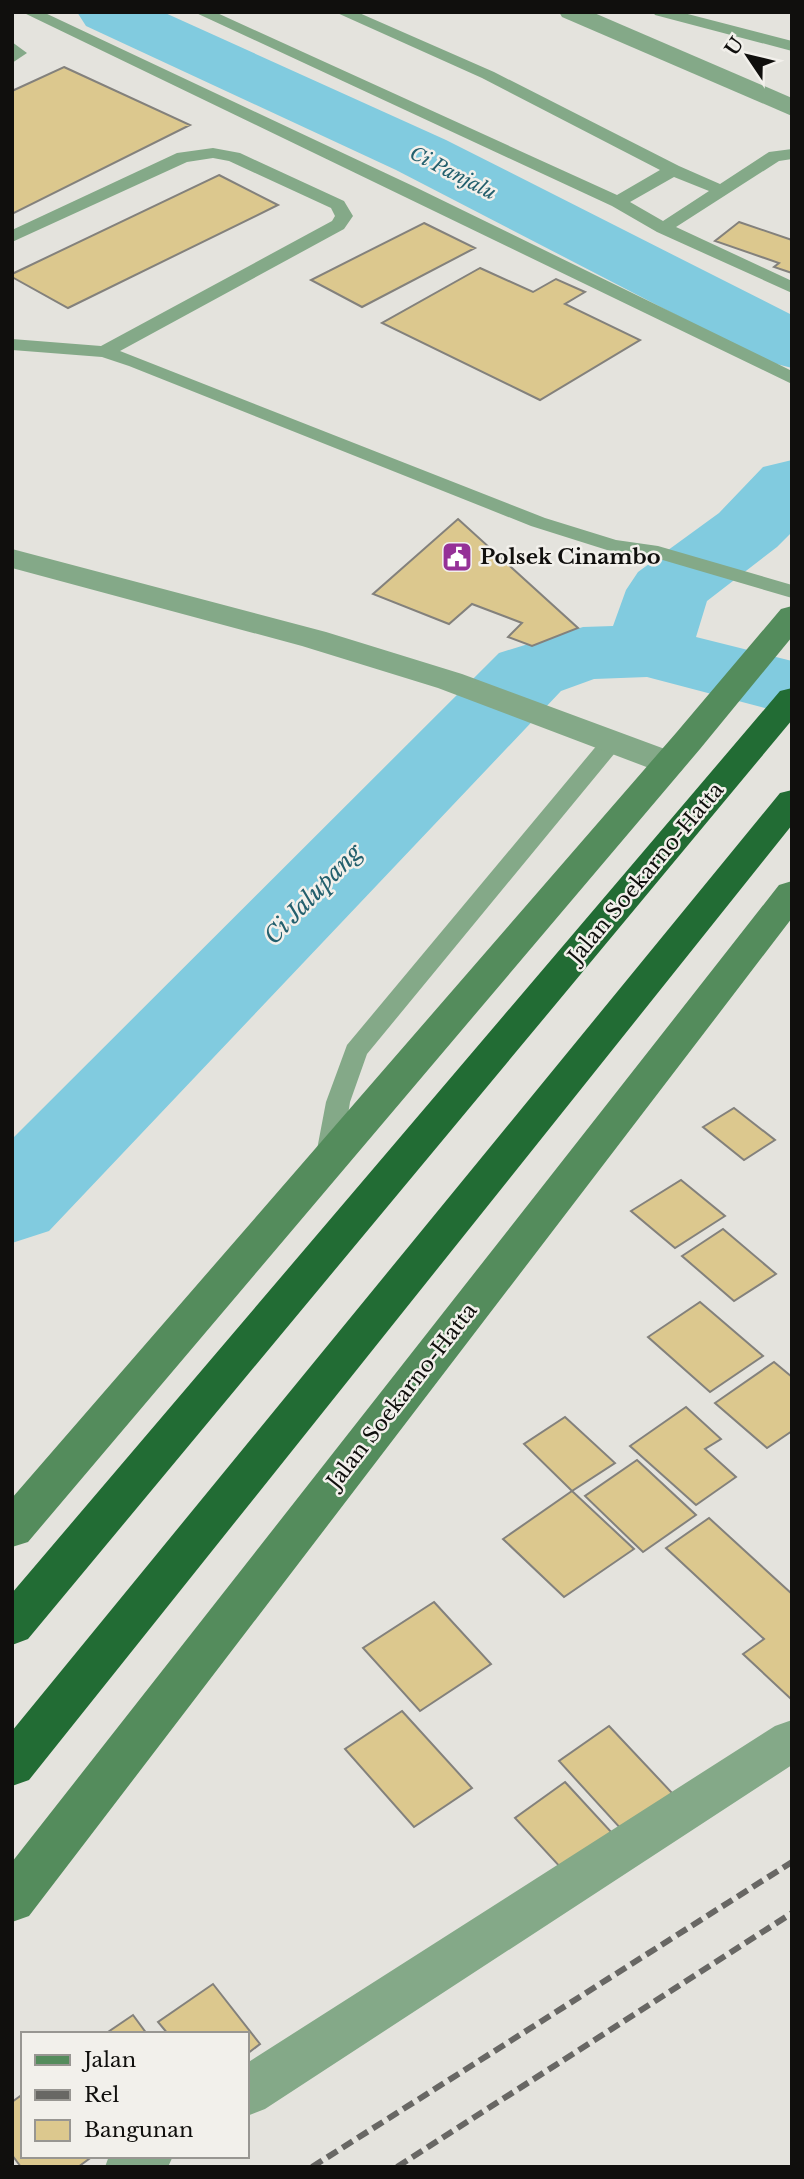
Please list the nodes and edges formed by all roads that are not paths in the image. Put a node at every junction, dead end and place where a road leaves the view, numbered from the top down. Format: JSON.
{"nodes":[{"id":1,"x":30,"y":12,"type":"edge"},
{"id":2,"x":202,"y":12,"type":"edge"},
{"id":3,"x":343,"y":12,"type":"edge"},
{"id":4,"x":571,"y":12,"type":"edge"},
{"id":5,"x":661,"y":12,"type":"edge"},
{"id":6,"x":792,"y":46,"type":"edge"},
{"id":7,"x":12,"y":47,"type":"edge"},
{"id":8,"x":12,"y":58,"type":"edge"},
{"id":9,"x":792,"y":108,"type":"edge"},
{"id":10,"x":792,"y":154,"type":"edge"},
{"id":11,"x":673,"y":170,"type":"junction"},
{"id":12,"x":722,"y":190,"type":"junction"},
{"id":13,"x":618,"y":202,"type":"junction"},
{"id":14,"x":663,"y":228,"type":"junction"},
{"id":15,"x":12,"y":237,"type":"edge"},
{"id":16,"x":792,"y":288,"type":"edge"},
{"id":17,"x":12,"y":344,"type":"edge"},
{"id":18,"x":104,"y":352,"type":"junction"},
{"id":19,"x":792,"y":378,"type":"edge"},
{"id":20,"x":12,"y":558,"type":"edge"},
{"id":21,"x":792,"y":592,"type":"edge"},
{"id":22,"x":787,"y":622,"type":"edge"},
{"id":23,"x":792,"y":698,"type":"edge"},
{"id":24,"x":611,"y":743,"type":"junction"},
{"id":25,"x":679,"y":752,"type":"junction"},
{"id":26,"x":792,"y":801,"type":"edge"},
{"id":27,"x":792,"y":893,"type":"edge"},
{"id":28,"x":327,"y":1161,"type":"junction"},
{"id":29,"x":12,"y":1529,"type":"edge"},
{"id":30,"x":12,"y":1626,"type":"edge"},
{"id":31,"x":792,"y":1740,"type":"edge"},
{"id":32,"x":12,"y":1766,"type":"edge"},
{"id":33,"x":12,"y":1900,"type":"edge"},
{"id":34,"x":248,"y":2091,"type":"edge"}],
"edges":[{"from":1,"to":19,"type":"lane"},
{"from":2,"to":13,"type":"lane"},
{"from":3,"to":11,"type":"lane"},
{"from":4,"to":9,"type":"street"},
{"from":5,"to":6,"type":"lane"},
{"from":7,"to":8,"type":"lane"},
{"from":10,"to":12,"type":"lane"},
{"from":11,"to":12,"type":"lane"},
{"from":11,"to":13,"type":"lane"},
{"from":12,"to":14,"type":"lane"},
{"from":13,"to":14,"type":"lane"},
{"from":14,"to":16,"type":"lane"},
{"from":15,"to":18,"type":"lane"},
{"from":17,"to":18,"type":"lane"},
{"from":18,"to":21,"type":"lane"},
{"from":20,"to":24,"type":"street"},
{"from":22,"to":25,"type":"main road"},
{"from":23,"to":30,"type":"highway","name":"Jalan Soekarno-Hatta"},
{"from":24,"to":25,"type":"street"},
{"from":24,"to":28,"type":"lane"},
{"from":25,"to":28,"type":"main road"},
{"from":26,"to":32,"type":"highway"},
{"from":27,"to":33,"type":"main road","name":"Jalan Soekarno-Hatta"},
{"from":28,"to":29,"type":"main road"},
{"from":31,"to":34,"type":"street"}]}
